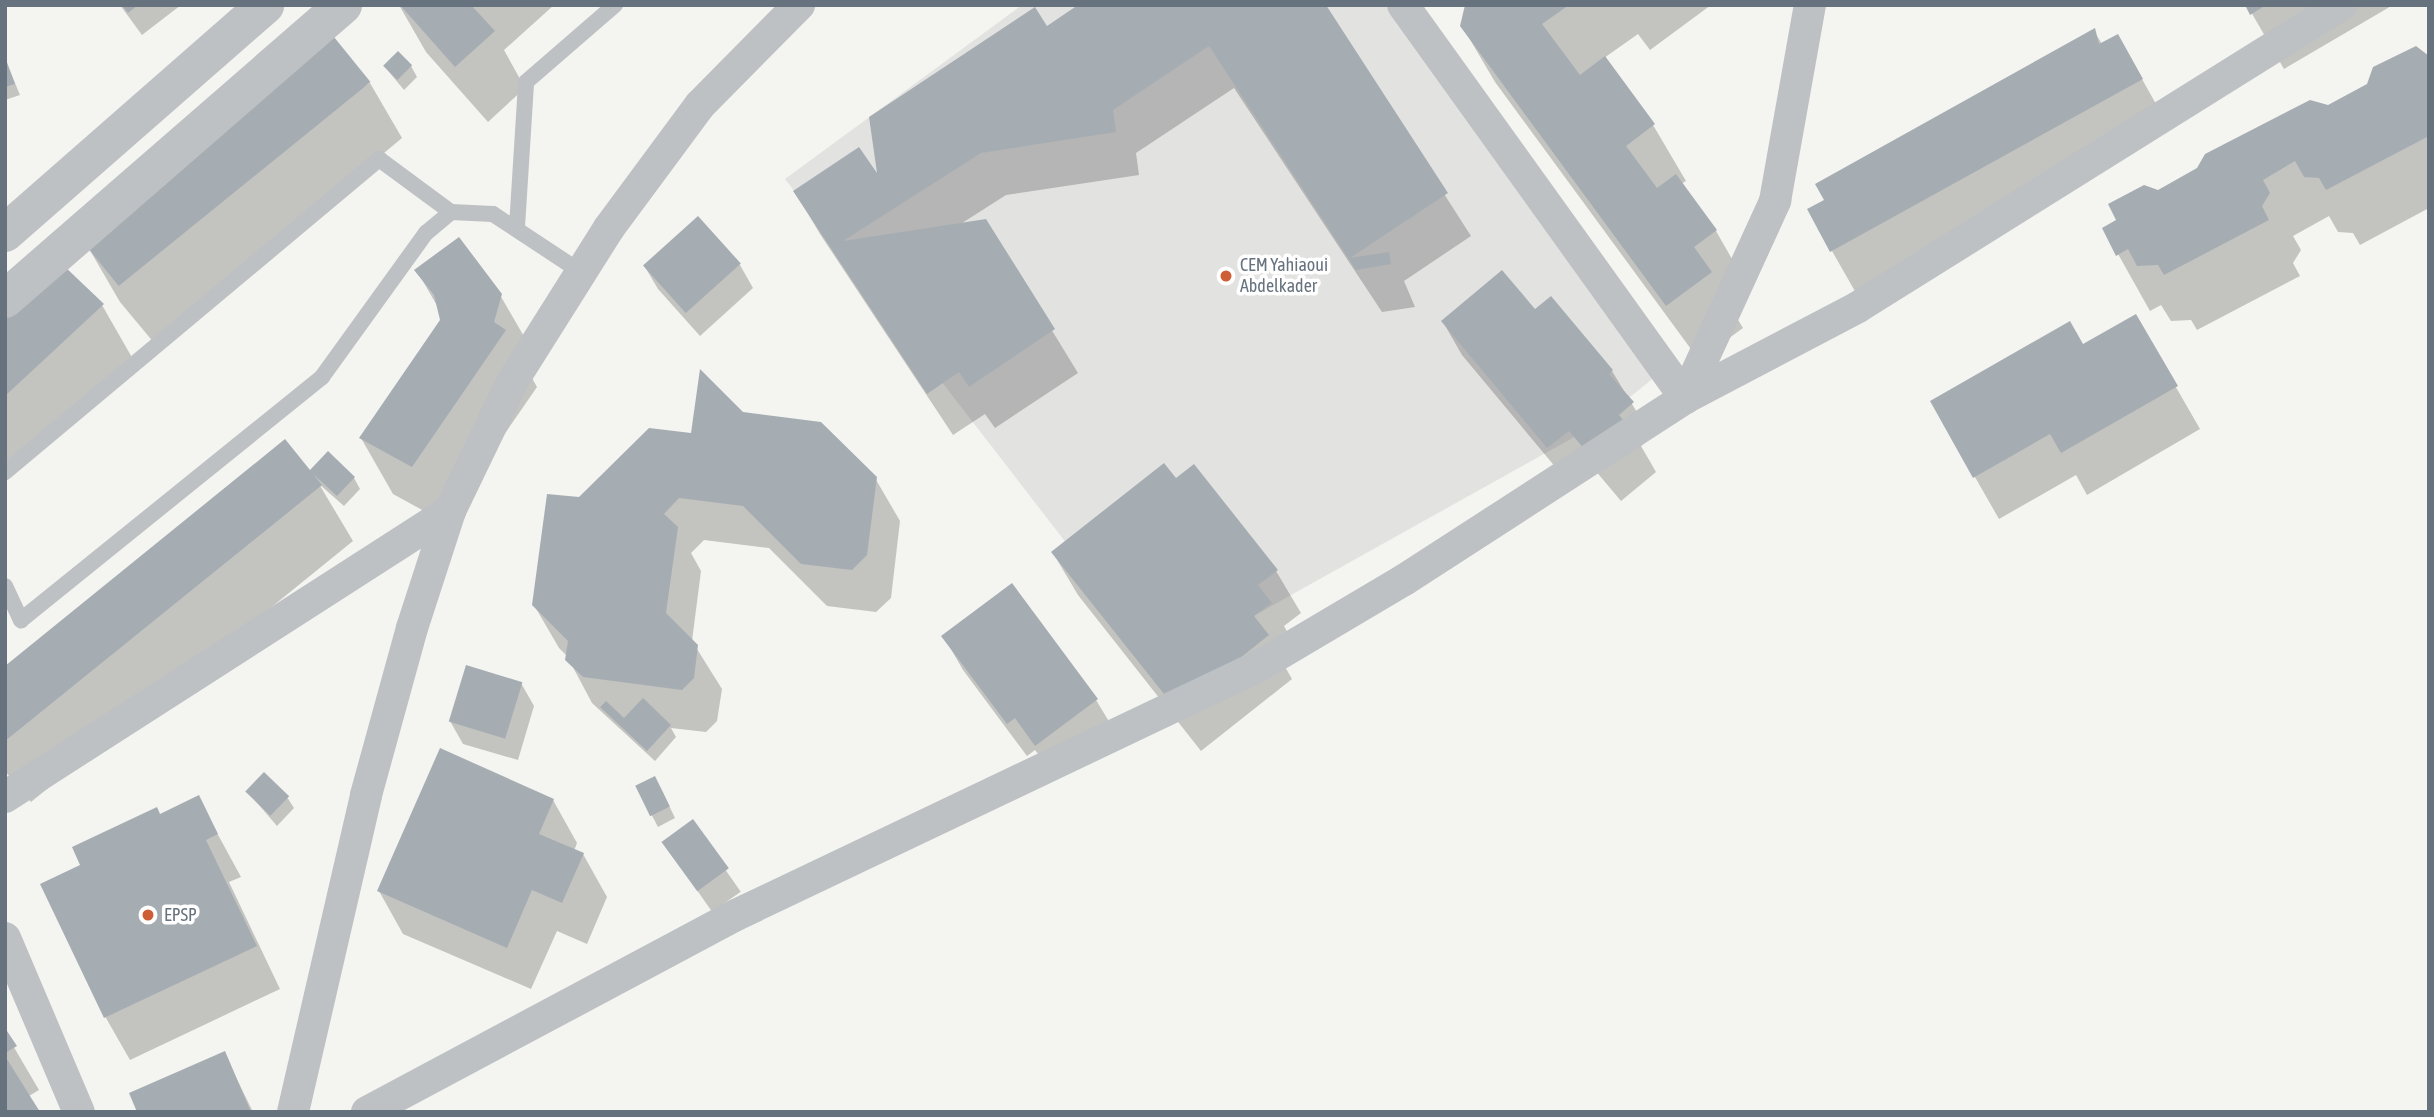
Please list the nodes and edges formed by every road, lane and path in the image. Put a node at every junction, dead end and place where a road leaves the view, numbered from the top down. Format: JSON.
{"nodes":[{"id":1,"x":265,"y":5,"type":"edge"},
{"id":2,"x":343,"y":5,"type":"edge"},
{"id":3,"x":615,"y":5,"type":"edge"},
{"id":4,"x":799,"y":5,"type":"edge"},
{"id":5,"x":1404,"y":5,"type":"edge"},
{"id":6,"x":1810,"y":5,"type":"edge"},
{"id":7,"x":2341,"y":5,"type":"edge"},
{"id":8,"x":451,"y":212,"type":"junction"},
{"id":9,"x":517,"y":227,"type":"junction"},
{"id":10,"x":5,"y":233,"type":"edge"},
{"id":11,"x":581,"y":272,"type":"junction"},
{"id":12,"x":5,"y":299,"type":"edge"},
{"id":13,"x":1685,"y":398,"type":"junction"},
{"id":14,"x":5,"y":472,"type":"edge"},
{"id":15,"x":450,"y":511,"type":"junction"},
{"id":16,"x":5,"y":586,"type":"edge"},
{"id":17,"x":5,"y":797,"type":"edge"},
{"id":18,"x":5,"y":938,"type":"edge"},
{"id":19,"x":79,"y":1112,"type":"edge"},
{"id":20,"x":293,"y":1112,"type":"edge"},
{"id":21,"x":368,"y":1112,"type":"edge"}],
"edges":[{"from":1,"to":10,"type":"street"},
{"from":2,"to":12,"type":"street"},
{"from":3,"to":9,"type":"lane"},
{"from":4,"to":11,"type":"street"},
{"from":5,"to":13,"type":"street"},
{"from":6,"to":13,"type":"street"},
{"from":7,"to":13,"type":"street"},
{"from":8,"to":9,"type":"lane"},
{"from":8,"to":14,"type":"lane"},
{"from":8,"to":16,"type":"lane"},
{"from":9,"to":11,"type":"lane"},
{"from":11,"to":15,"type":"street"},
{"from":13,"to":21,"type":"street"},
{"from":15,"to":17,"type":"street"},
{"from":15,"to":20,"type":"street"},
{"from":18,"to":19,"type":"street"}]}
